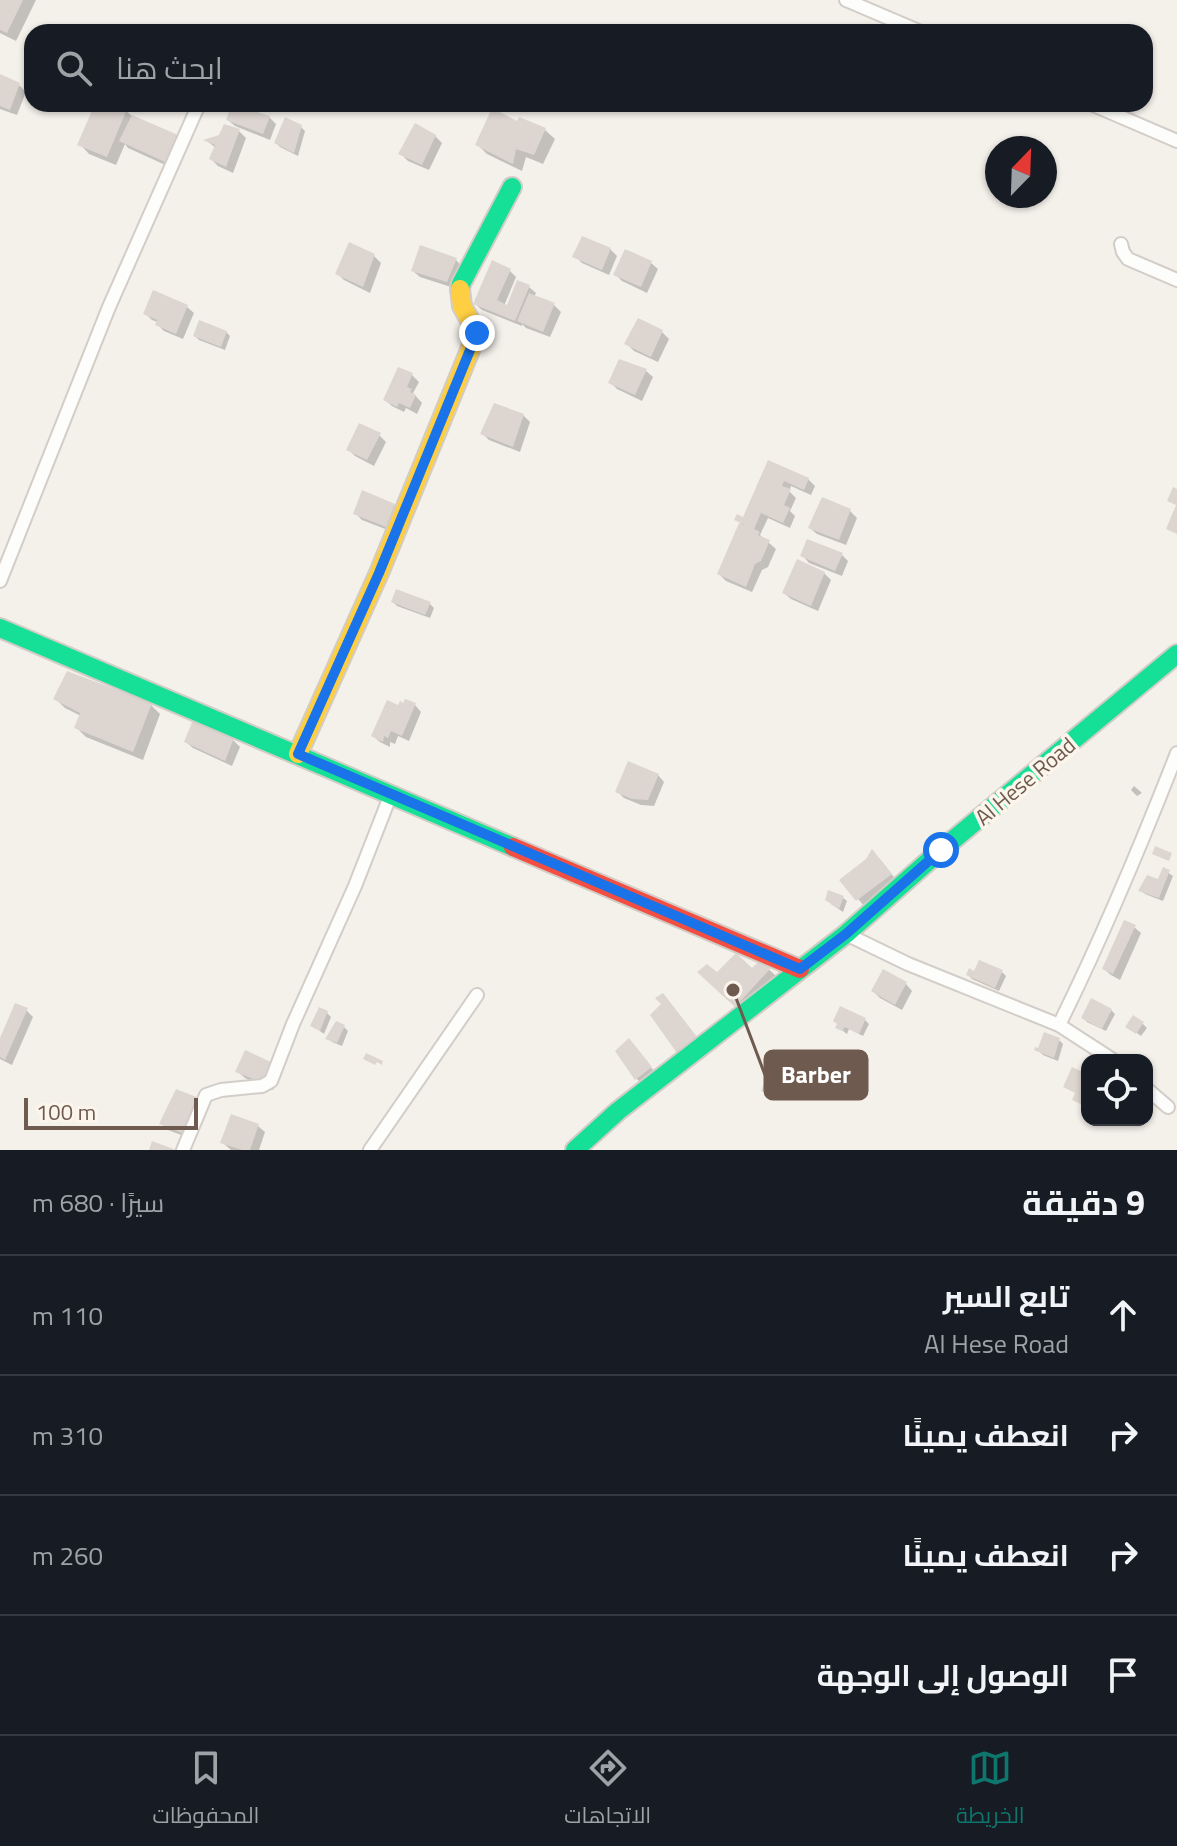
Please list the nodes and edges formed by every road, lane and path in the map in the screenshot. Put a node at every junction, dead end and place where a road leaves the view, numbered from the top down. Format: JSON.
{"nodes":[{"id":1,"x":846,"y":0,"type":"edge"},
{"id":2,"x":902,"y":24,"type":"edge"},
{"id":3,"x":195,"y":112,"type":"edge"},
{"id":4,"x":1110,"y":112,"type":"edge"},
{"id":5,"x":1177,"y":141,"type":"edge"},
{"id":6,"x":512,"y":187,"type":"dead end"},
{"id":7,"x":1121,"y":244,"type":"dead end"},
{"id":8,"x":1177,"y":280,"type":"edge"},
{"id":9,"x":0,"y":581,"type":"edge"},
{"id":10,"x":0,"y":628,"type":"edge"},
{"id":11,"x":1177,"y":654,"type":"edge"},
{"id":12,"x":1177,"y":753,"type":"edge"},
{"id":13,"x":298,"y":754,"type":"junction"},
{"id":14,"x":391,"y":794,"type":"junction"},
{"id":15,"x":846,"y":934,"type":"junction"},
{"id":16,"x":800,"y":969,"type":"junction"},
{"id":17,"x":477,"y":995,"type":"dead end"},
{"id":18,"x":1059,"y":1025,"type":"junction"},
{"id":19,"x":1104,"y":1054,"type":"edge"},
{"id":20,"x":1153,"y":1094,"type":"edge"},
{"id":21,"x":1168,"y":1107,"type":"dead end"},
{"id":22,"x":183,"y":1150,"type":"edge"},
{"id":23,"x":370,"y":1150,"type":"edge"},
{"id":24,"x":575,"y":1150,"type":"edge"}],
"edges":[{"from":1,"to":2,"type":"street"},
{"from":3,"to":9,"type":"street"},
{"from":4,"to":5,"type":"street"},
{"from":6,"to":13,"type":"street"},
{"from":7,"to":8,"type":"street"},
{"from":10,"to":13,"type":"street"},
{"from":11,"to":15,"type":"street","name":"Al Hese Road"},
{"from":12,"to":18,"type":"street"},
{"from":13,"to":14,"type":"street"},
{"from":14,"to":16,"type":"street"},
{"from":14,"to":22,"type":"street"},
{"from":15,"to":16,"type":"street","name":"Al Hese Road"},
{"from":15,"to":18,"type":"street"},
{"from":16,"to":24,"type":"street","name":"Al Hese Road"},
{"from":17,"to":23,"type":"street"},
{"from":18,"to":19,"type":"street"},
{"from":20,"to":21,"type":"street"}]}
